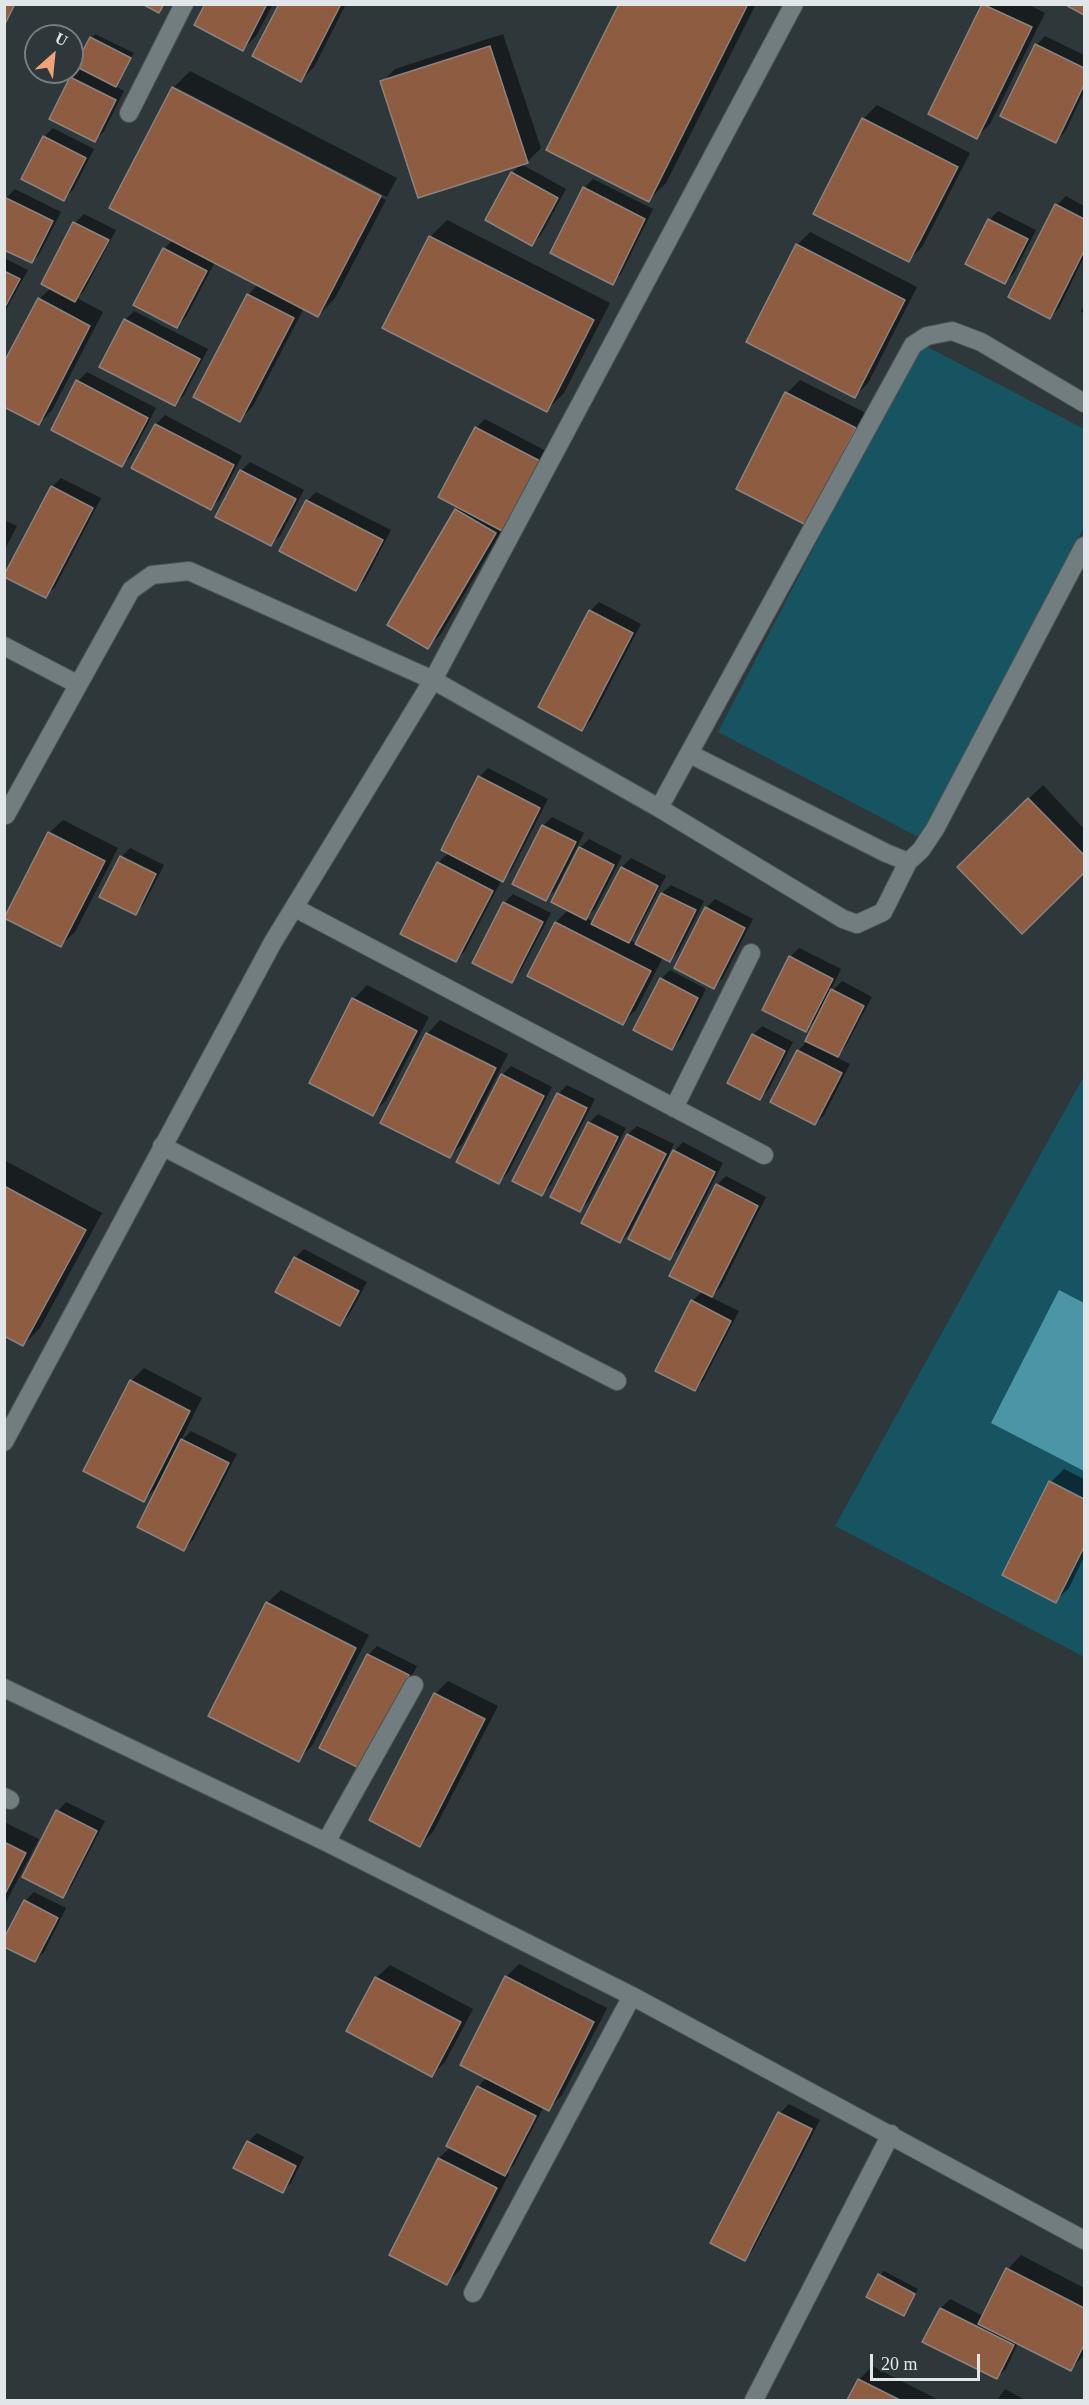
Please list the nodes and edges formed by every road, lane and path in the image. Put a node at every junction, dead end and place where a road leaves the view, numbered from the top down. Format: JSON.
{"nodes":[{"id":1,"x":184,"y":4,"type":"edge"},
{"id":2,"x":794,"y":4,"type":"edge"},
{"id":3,"x":129,"y":113,"type":"dead end"},
{"id":4,"x":1084,"y":403,"type":"edge"},
{"id":5,"x":1084,"y":546,"type":"edge"},
{"id":6,"x":4,"y":646,"type":"edge"},
{"id":7,"x":433,"y":680,"type":"junction"},
{"id":8,"x":76,"y":684,"type":"junction"},
{"id":9,"x":690,"y":754,"type":"junction"},
{"id":10,"x":659,"y":808,"type":"junction"},
{"id":11,"x":6,"y":814,"type":"edge"},
{"id":12,"x":908,"y":862,"type":"junction"},
{"id":13,"x":295,"y":908,"type":"junction"},
{"id":14,"x":752,"y":953,"type":"dead end"},
{"id":15,"x":674,"y":1108,"type":"junction"},
{"id":16,"x":162,"y":1146,"type":"junction"},
{"id":17,"x":764,"y":1155,"type":"dead end"},
{"id":18,"x":617,"y":1381,"type":"dead end"},
{"id":19,"x":4,"y":1442,"type":"edge"},
{"id":20,"x":414,"y":1685,"type":"dead end"},
{"id":21,"x":4,"y":1688,"type":"edge"},
{"id":22,"x":326,"y":1842,"type":"junction"},
{"id":23,"x":632,"y":1995,"type":"junction"},
{"id":24,"x":891,"y":2134,"type":"junction"},
{"id":25,"x":1084,"y":2240,"type":"edge"},
{"id":26,"x":473,"y":2293,"type":"dead end"},
{"id":27,"x":754,"y":2400,"type":"edge"}],
"edges":[{"from":1,"to":3,"type":"street"},
{"from":2,"to":7,"type":"street"},
{"from":4,"to":9,"type":"street"},
{"from":5,"to":12,"type":"street"},
{"from":6,"to":8,"type":"street"},
{"from":7,"to":8,"type":"street"},
{"from":7,"to":10,"type":"street"},
{"from":7,"to":13,"type":"street"},
{"from":8,"to":11,"type":"street"},
{"from":9,"to":10,"type":"street"},
{"from":9,"to":12,"type":"street"},
{"from":10,"to":12,"type":"street"},
{"from":13,"to":15,"type":"street"},
{"from":13,"to":16,"type":"street"},
{"from":14,"to":15,"type":"street"},
{"from":15,"to":17,"type":"street"},
{"from":16,"to":18,"type":"street"},
{"from":16,"to":19,"type":"street"},
{"from":20,"to":22,"type":"street"},
{"from":21,"to":22,"type":"street"},
{"from":22,"to":23,"type":"street"},
{"from":23,"to":24,"type":"street"},
{"from":23,"to":26,"type":"street"},
{"from":24,"to":25,"type":"street"},
{"from":24,"to":27,"type":"street"}]}
